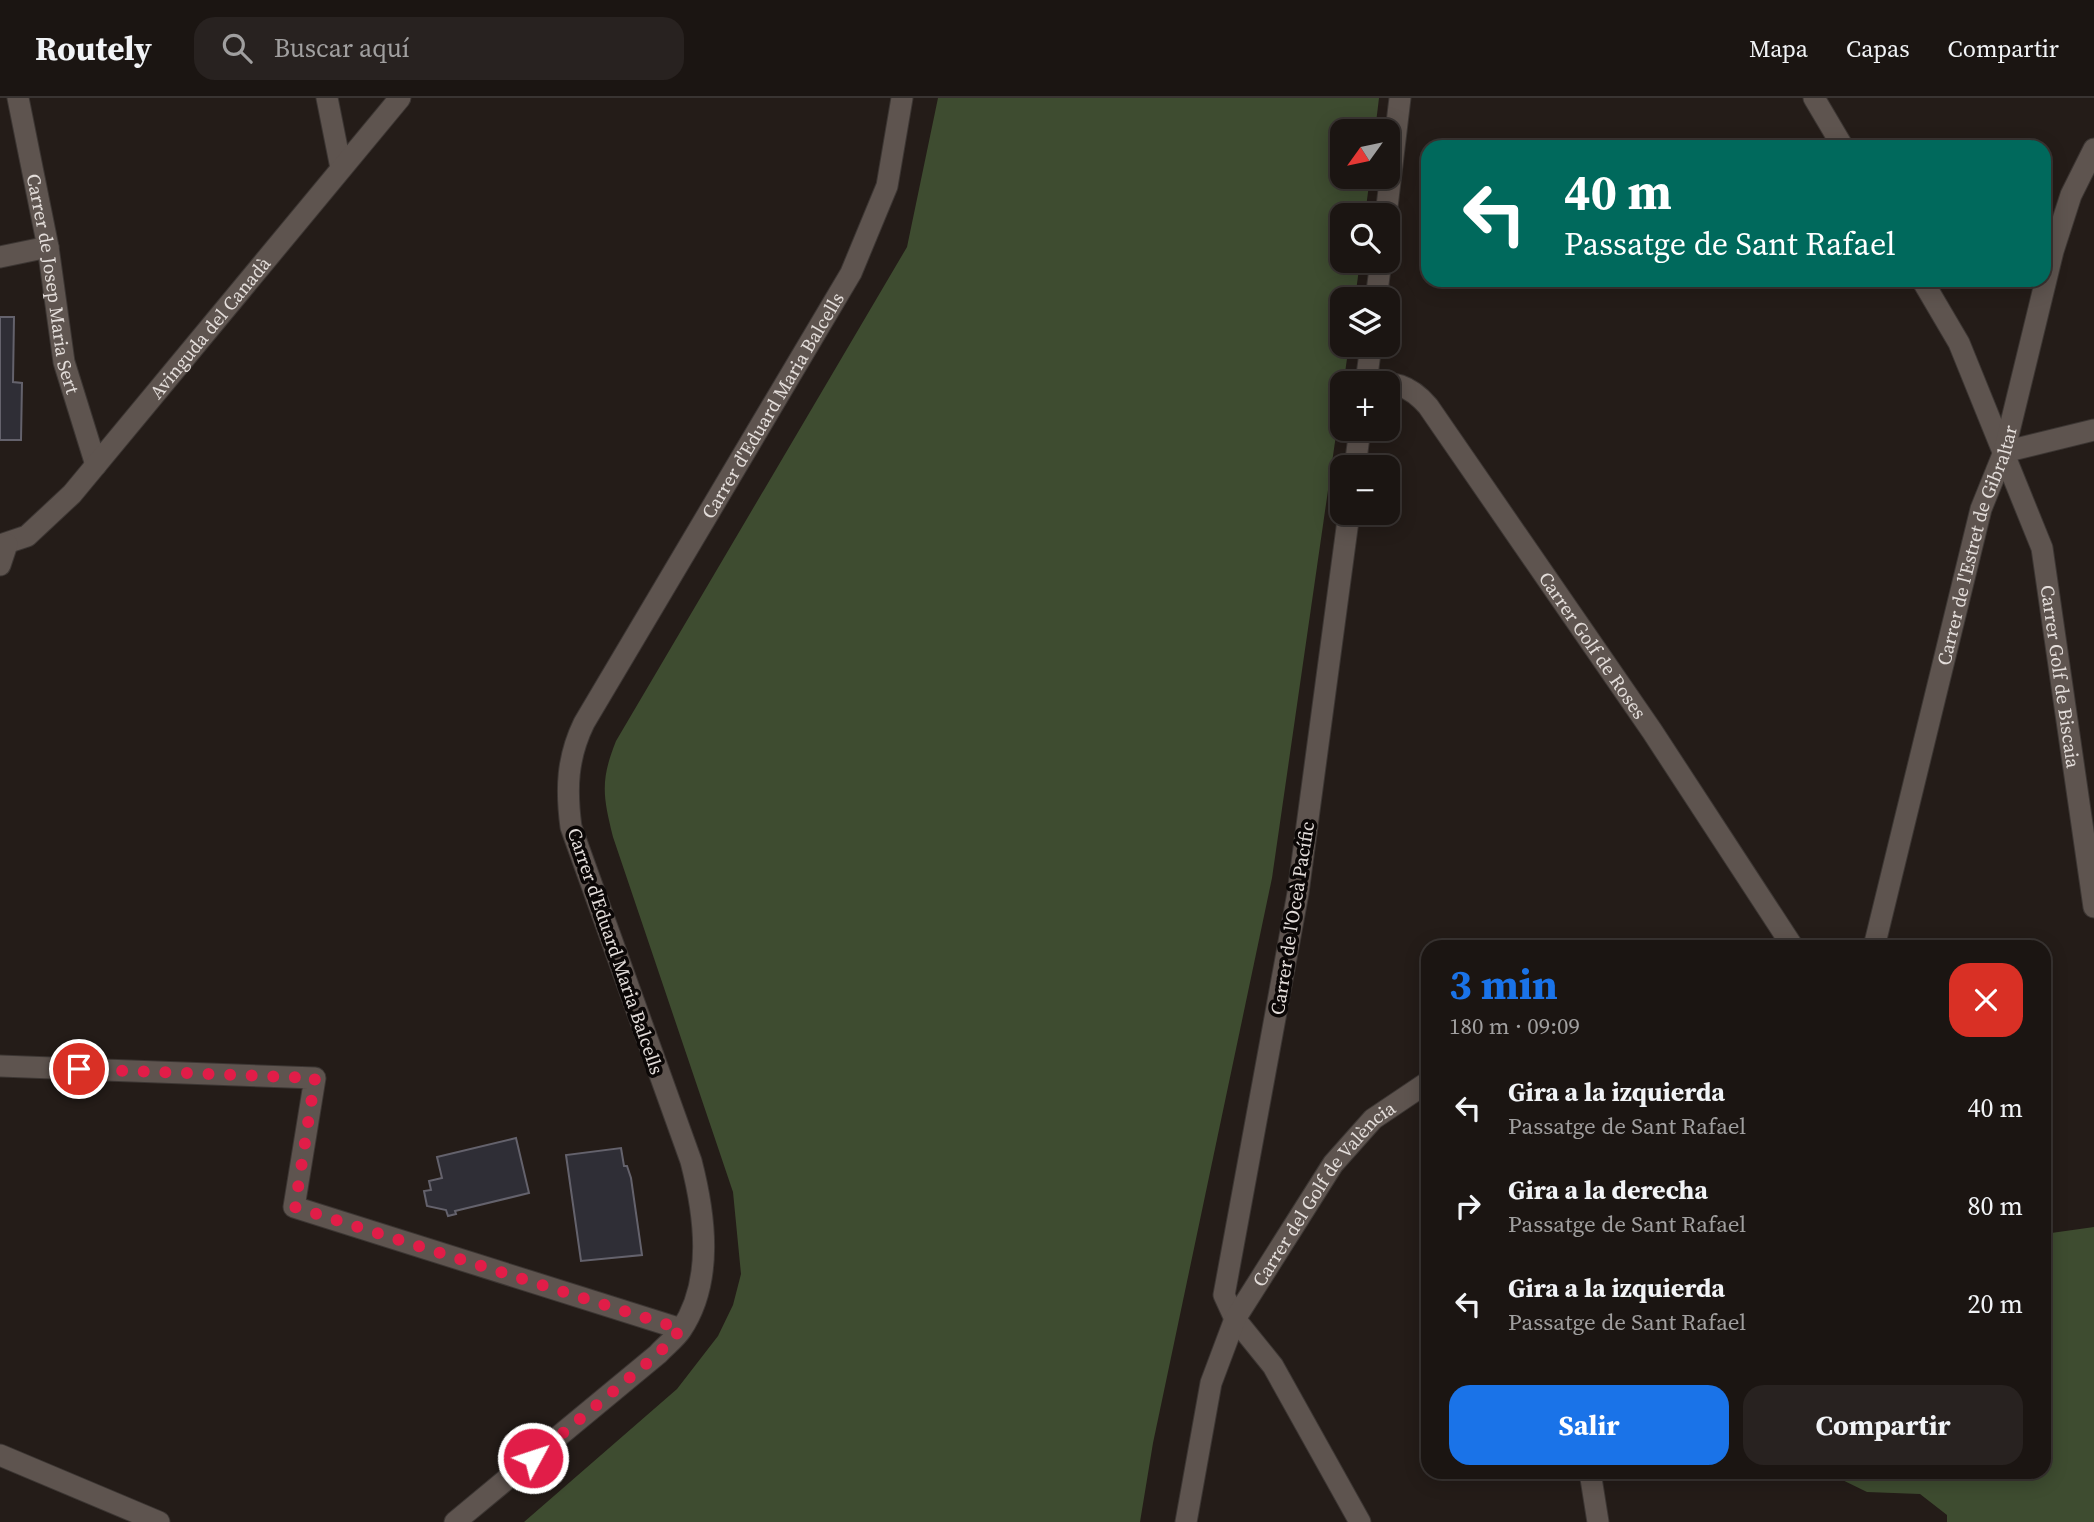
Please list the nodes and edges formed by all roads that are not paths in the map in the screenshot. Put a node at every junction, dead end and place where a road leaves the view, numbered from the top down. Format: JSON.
{"nodes":[{"id":1,"x":18,"y":98,"type":"edge"},
{"id":2,"x":327,"y":98,"type":"edge"},
{"id":3,"x":400,"y":98,"type":"edge"},
{"id":4,"x":902,"y":98,"type":"edge"},
{"id":5,"x":1400,"y":98,"type":"edge"},
{"id":6,"x":1814,"y":98,"type":"edge"},
{"id":7,"x":1839,"y":140,"type":"edge"},
{"id":8,"x":2094,"y":149,"type":"edge"},
{"id":9,"x":341,"y":168,"type":"junction"},
{"id":10,"x":1387,"y":203,"type":"edge"},
{"id":11,"x":48,"y":247,"type":"junction"},
{"id":12,"x":0,"y":257,"type":"edge"},
{"id":13,"x":2051,"y":259,"type":"edge"},
{"id":14,"x":1926,"y":287,"type":"edge"},
{"id":15,"x":2044,"y":287,"type":"edge"},
{"id":16,"x":1400,"y":384,"type":"edge"},
{"id":17,"x":2094,"y":430,"type":"edge"},
{"id":18,"x":2004,"y":452,"type":"junction"},
{"id":19,"x":96,"y":465,"type":"junction"},
{"id":20,"x":1347,"y":525,"type":"edge"},
{"id":21,"x":4,"y":544,"type":"edge"},
{"id":22,"x":0,"y":565,"type":"edge"},
{"id":23,"x":2094,"y":907,"type":"edge"},
{"id":24,"x":1788,"y":940,"type":"edge"},
{"id":25,"x":1876,"y":940,"type":"edge"},
{"id":26,"x":0,"y":1066,"type":"edge"},
{"id":27,"x":1421,"y":1087,"type":"edge"},
{"id":28,"x":1236,"y":1320,"type":"junction"},
{"id":29,"x":681,"y":1329,"type":"junction"},
{"id":30,"x":0,"y":1455,"type":"edge"},
{"id":31,"x":1591,"y":1479,"type":"edge"},
{"id":32,"x":159,"y":1522,"type":"edge"},
{"id":33,"x":456,"y":1522,"type":"edge"},
{"id":34,"x":1186,"y":1522,"type":"edge"},
{"id":35,"x":1360,"y":1522,"type":"edge"},
{"id":36,"x":1598,"y":1522,"type":"edge"}],
"edges":[{"from":1,"to":11,"type":"street","name":"Carrer de Josep Maria Sert"},
{"from":2,"to":9,"type":"street"},
{"from":3,"to":9,"type":"street","name":"Avinguda del Canadà"},
{"from":4,"to":29,"type":"street","name":"Carrer d'Eduard Maria Balcells"},
{"from":5,"to":10,"type":"street"},
{"from":6,"to":7,"type":"street"},
{"from":8,"to":13,"type":"street","name":"Carrer de l'Estret de Gibraltar"},
{"from":9,"to":19,"type":"street","name":"Avinguda del Canadà"},
{"from":11,"to":12,"type":"street"},
{"from":11,"to":19,"type":"street","name":"Carrer de Josep Maria Sert"},
{"from":14,"to":18,"type":"street","name":"Carrer Golf de Biscaia"},
{"from":15,"to":18,"type":"street","name":"Carrer de l'Estret de Gibraltar"},
{"from":16,"to":24,"type":"street","name":"Carrer Golf de Roses"},
{"from":17,"to":18,"type":"street"},
{"from":18,"to":23,"type":"street","name":"Carrer Golf de Biscaia"},
{"from":18,"to":25,"type":"street","name":"Carrer de l'Estret de Gibraltar"},
{"from":19,"to":21,"type":"street","name":"Avinguda del Canadà"},
{"from":20,"to":28,"type":"street","name":"Carrer de l'Oceà Pacífic"},
{"from":21,"to":22,"type":"street","name":"Avinguda del Canadà"},
{"from":26,"to":29,"type":"street"},
{"from":27,"to":28,"type":"street","name":"Carrer del Golf de València"},
{"from":28,"to":34,"type":"street","name":"Carrer del Golf de València"},
{"from":28,"to":35,"type":"street"},
{"from":29,"to":33,"type":"street","name":"Carrer d'Eduard Maria Balcells"},
{"from":30,"to":32,"type":"street"},
{"from":31,"to":36,"type":"street"}]}
